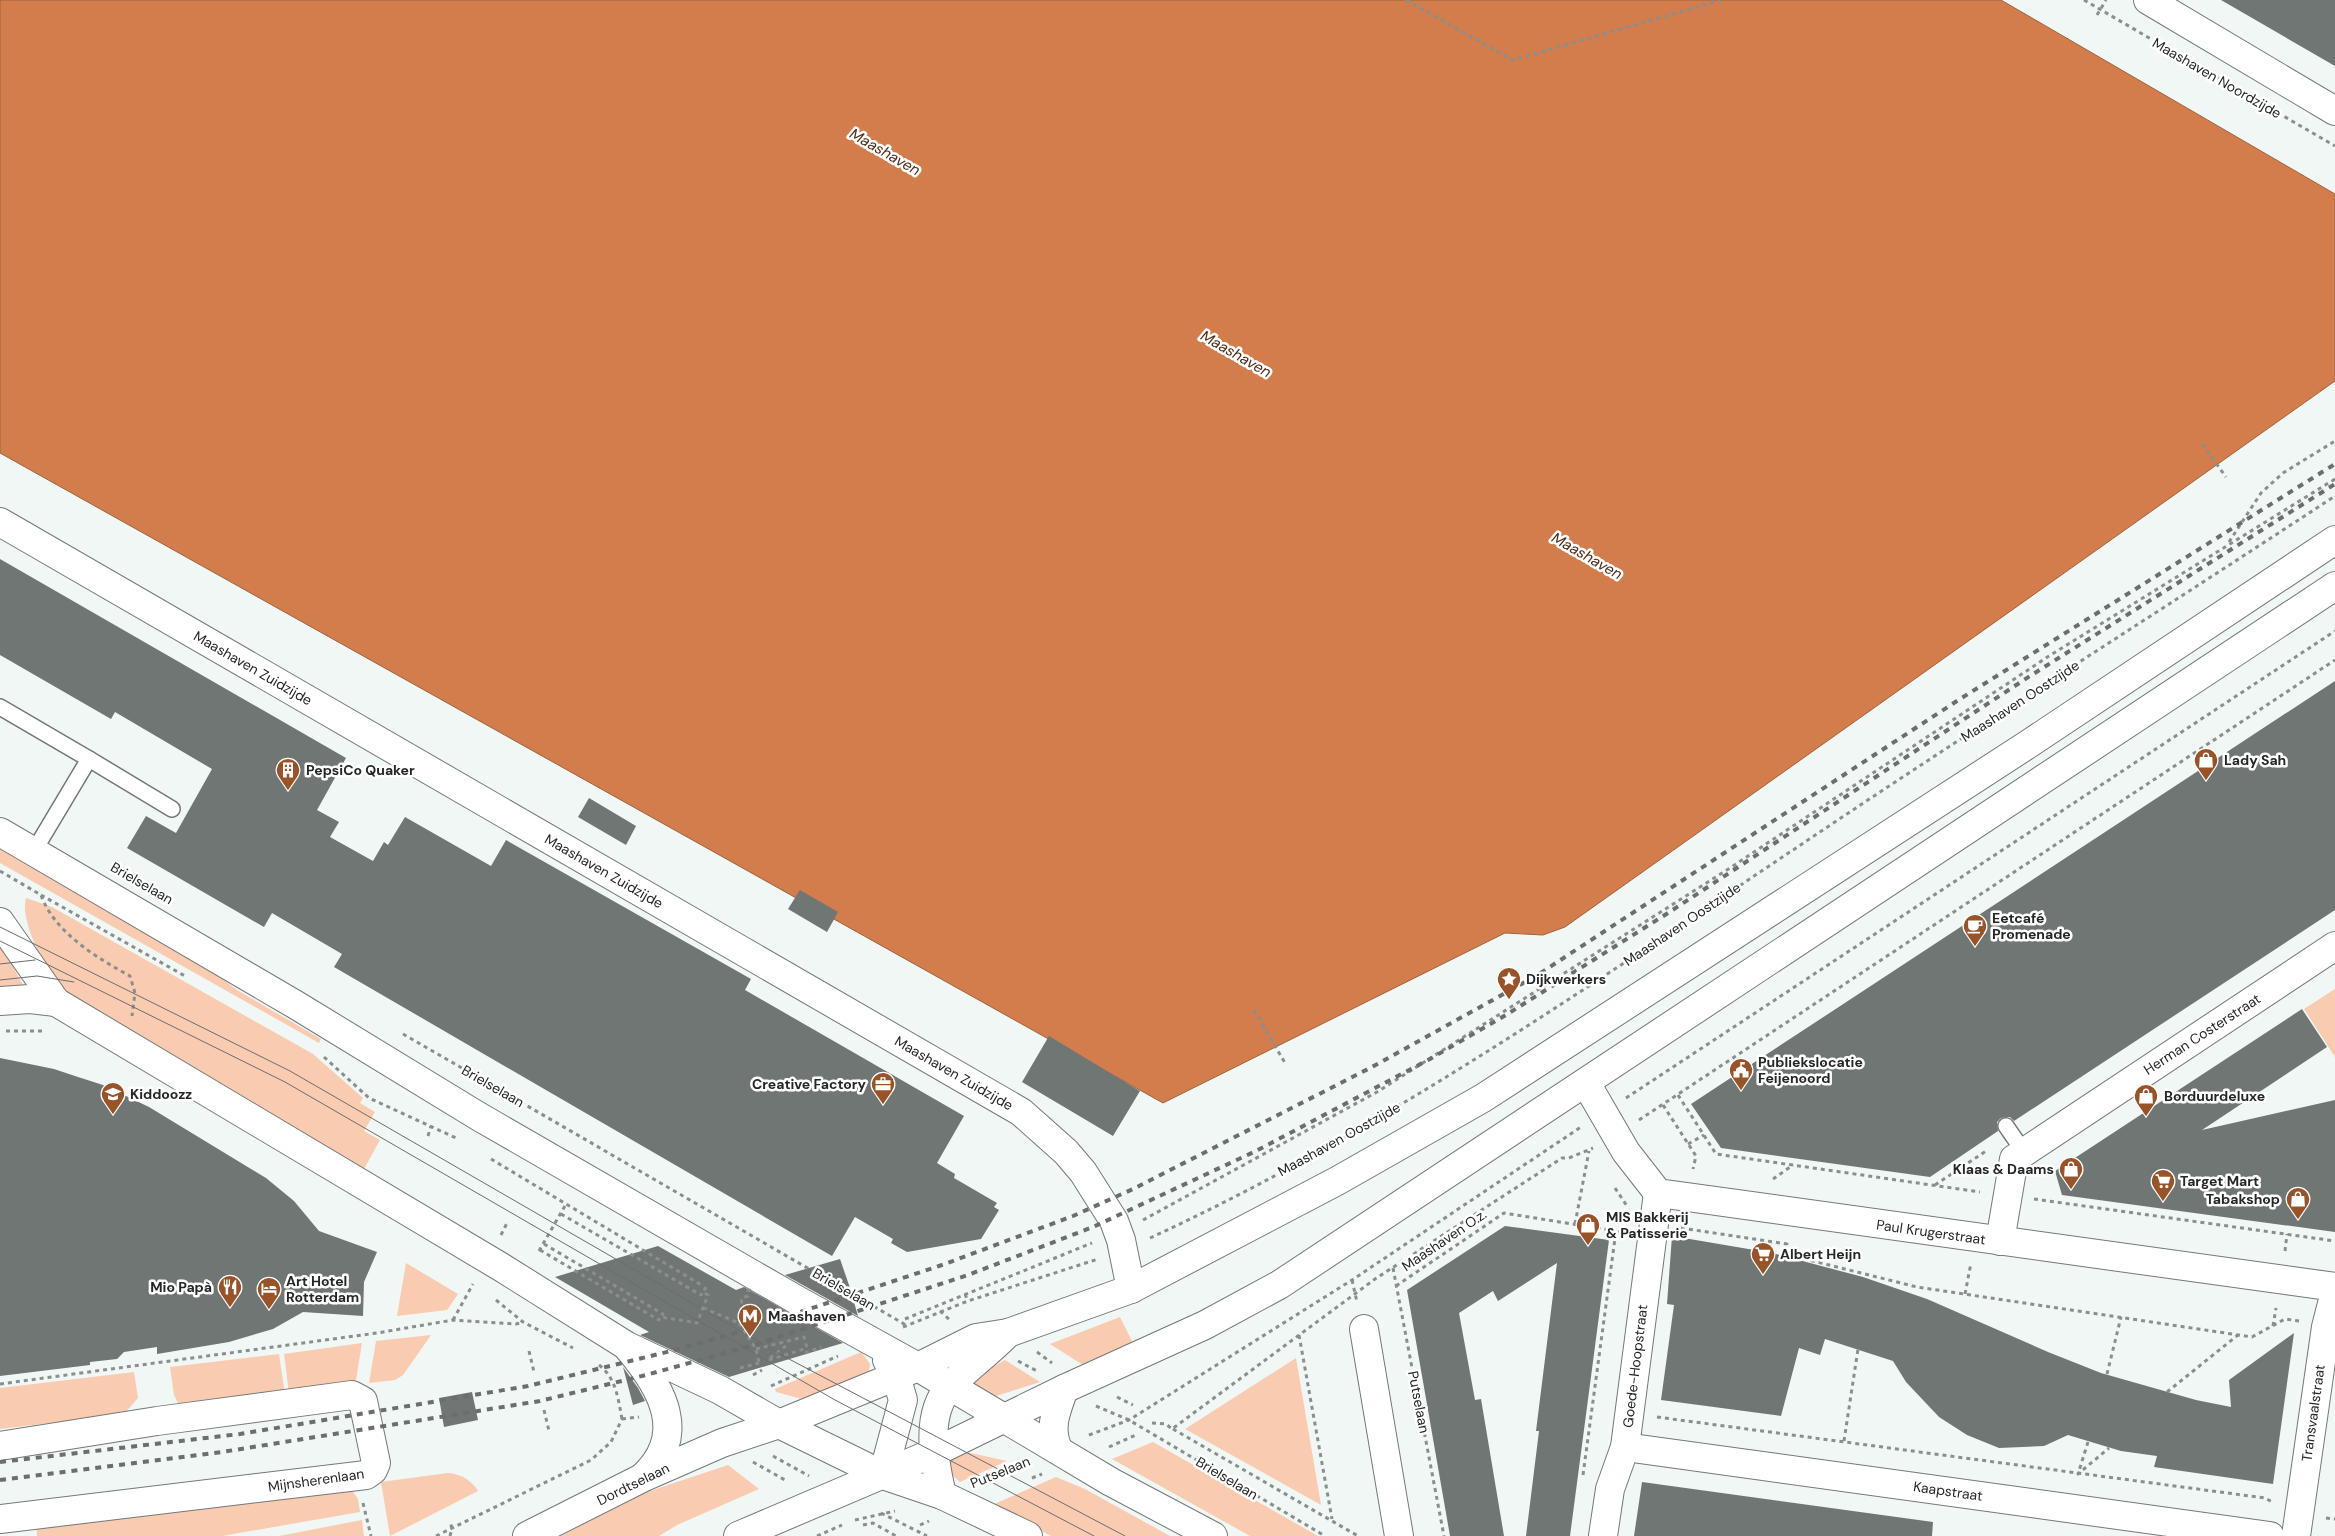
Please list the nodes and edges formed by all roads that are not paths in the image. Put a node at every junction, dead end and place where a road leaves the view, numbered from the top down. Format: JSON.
{"nodes":[{"id":1,"x":2148,"y":0,"type":"edge"},
{"id":2,"x":2335,"y":111,"type":"edge"},
{"id":3,"x":0,"y":522,"type":"edge"},
{"id":4,"x":2335,"y":540,"type":"edge"},
{"id":5,"x":2335,"y":586,"type":"edge"},
{"id":6,"x":0,"y":707,"type":"edge"},
{"id":7,"x":89,"y":759,"type":"junction"},
{"id":8,"x":172,"y":809,"type":"dead end"},
{"id":9,"x":0,"y":832,"type":"edge"},
{"id":10,"x":34,"y":852,"type":"junction"},
{"id":11,"x":0,"y":922,"type":"edge"},
{"id":12,"x":2335,"y":946,"type":"edge"},
{"id":13,"x":0,"y":1001,"type":"edge"},
{"id":14,"x":56,"y":1002,"type":"junction"},
{"id":15,"x":1586,"y":1083,"type":"junction"},
{"id":16,"x":2006,"y":1126,"type":"dead end"},
{"id":17,"x":2024,"y":1152,"type":"junction"},
{"id":18,"x":1658,"y":1193,"type":"junction"},
{"id":19,"x":2000,"y":1241,"type":"junction"},
{"id":20,"x":2335,"y":1287,"type":"edge"},
{"id":21,"x":1131,"y":1289,"type":"junction"},
{"id":22,"x":2335,"y":1292,"type":"edge"},
{"id":23,"x":1364,"y":1329,"type":"dead end"},
{"id":24,"x":993,"y":1339,"type":"junction"},
{"id":25,"x":627,"y":1346,"type":"junction"},
{"id":26,"x":907,"y":1371,"type":"junction"},
{"id":27,"x":950,"y":1386,"type":"junction"},
{"id":28,"x":1064,"y":1388,"type":"junction"},
{"id":29,"x":1005,"y":1417,"type":"junction"},
{"id":30,"x":779,"y":1424,"type":"junction"},
{"id":31,"x":0,"y":1446,"type":"edge"},
{"id":32,"x":1625,"y":1447,"type":"junction"},
{"id":33,"x":1058,"y":1449,"type":"junction"},
{"id":34,"x":935,"y":1452,"type":"junction"},
{"id":35,"x":882,"y":1475,"type":"junction"},
{"id":36,"x":642,"y":1478,"type":"junction"},
{"id":37,"x":942,"y":1495,"type":"junction"},
{"id":38,"x":0,"y":1519,"type":"edge"},
{"id":39,"x":991,"y":1527,"type":"edge"},
{"id":40,"x":527,"y":1536,"type":"edge"},
{"id":41,"x":738,"y":1536,"type":"edge"},
{"id":42,"x":1028,"y":1536,"type":"edge"},
{"id":43,"x":1213,"y":1536,"type":"edge"},
{"id":44,"x":1399,"y":1536,"type":"edge"},
{"id":45,"x":1603,"y":1536,"type":"edge"},
{"id":46,"x":2270,"y":1536,"type":"edge"},
{"id":47,"x":2296,"y":1536,"type":"edge"}],
"edges":[{"from":1,"to":2,"type":"main road"},
{"from":3,"to":21,"type":"main road","name":"Maashaven Zuidzijde"},
{"from":4,"to":21,"type":"main road"},
{"from":5,"to":15,"type":"main road"},
{"from":6,"to":7,"type":"lane"},
{"from":7,"to":8,"type":"lane"},
{"from":7,"to":10,"type":"lane"},
{"from":9,"to":10,"type":"main road","name":"Brielselaan"},
{"from":10,"to":26,"type":"main road","name":"Brielselaan"},
{"from":11,"to":14,"type":"main road"},
{"from":12,"to":17,"type":"main road","name":"Herman Costerstraat"},
{"from":13,"to":14,"type":"main road"},
{"from":14,"to":25,"type":"main road"},
{"from":15,"to":18,"type":"main road"},
{"from":15,"to":28,"type":"main road"},
{"from":16,"to":17,"type":"lane"},
{"from":17,"to":19,"type":"main road","name":"Herman Costerstraat"},
{"from":18,"to":19,"type":"main road","name":"Paul Krugerstraat"},
{"from":18,"to":32,"type":"main road","name":"Goede-Hoopstraat"},
{"from":19,"to":20,"type":"main road","name":"Paul Krugerstraat"},
{"from":21,"to":24,"type":"main road"},
{"from":22,"to":47,"type":"main road","name":"Transvaalstraat"},
{"from":23,"to":44,"type":"main road"},
{"from":24,"to":26,"type":"main road"},
{"from":24,"to":27,"type":"main road"},
{"from":25,"to":30,"type":"main road"},
{"from":25,"to":36,"type":"main road"},
{"from":26,"to":27,"type":"main road","name":"Brielselaan"},
{"from":26,"to":30,"type":"main road","name":"Dordtselaan"},
{"from":26,"to":35,"type":"main road"},
{"from":27,"to":29,"type":"main road","name":"Brielselaan"},
{"from":27,"to":34,"type":"main road"},
{"from":28,"to":29,"type":"main road"},
{"from":28,"to":33,"type":"main road"},
{"from":29,"to":33,"type":"main road","name":"Putselaan"},
{"from":29,"to":34,"type":"main road"},
{"from":30,"to":35,"type":"main road"},
{"from":30,"to":36,"type":"main road","name":"Dordtselaan"},
{"from":31,"to":38,"type":"main road","name":"Mijnsherenlaan"},
{"from":32,"to":45,"type":"main road","name":"Goede-Hoopstraat"},
{"from":32,"to":46,"type":"main road","name":"Kaapstraat"},
{"from":33,"to":43,"type":"main road","name":"Putselaan"},
{"from":34,"to":35,"type":"main road"},
{"from":34,"to":37,"type":"main road"},
{"from":35,"to":37,"type":"main road","name":"Putselaan"},
{"from":35,"to":41,"type":"main road"},
{"from":36,"to":40,"type":"main road","name":"Dordtselaan"},
{"from":37,"to":39,"type":"main road","name":"Putselaan"},
{"from":39,"to":42,"type":"main road","name":"Putselaan"}]}
